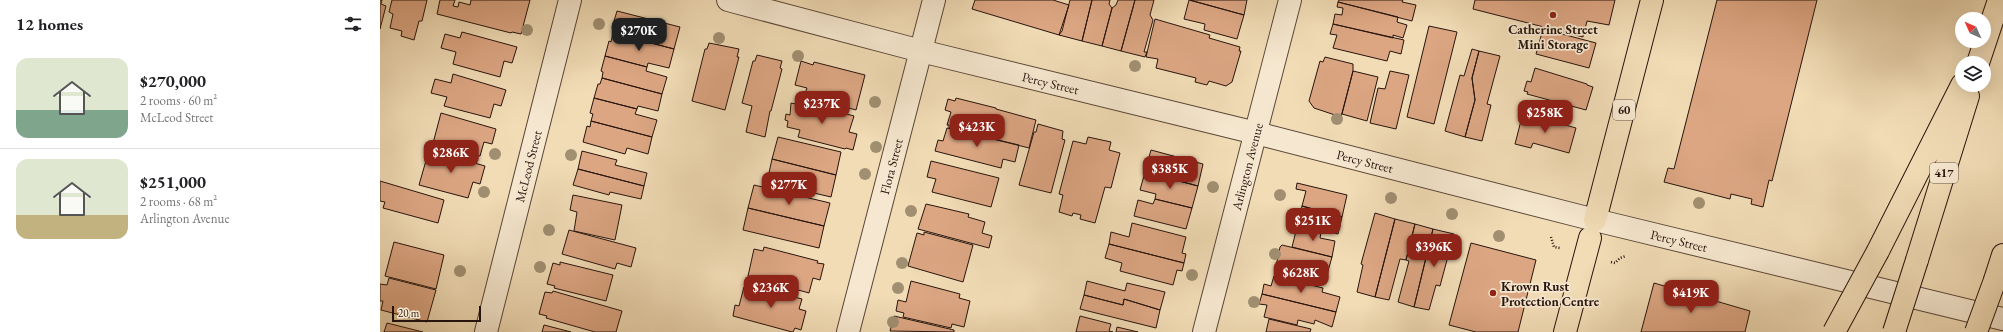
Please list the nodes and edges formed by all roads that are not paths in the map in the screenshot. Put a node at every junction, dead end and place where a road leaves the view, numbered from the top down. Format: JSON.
{"nodes":[{"id":1,"x":570,"y":0,"type":"edge"},
{"id":2,"x":728,"y":0,"type":"edge"},
{"id":3,"x":934,"y":0,"type":"edge"},
{"id":4,"x":1290,"y":0,"type":"edge"},
{"id":5,"x":1652,"y":0,"type":"edge"},
{"id":6,"x":1999,"y":0,"type":"edge"},
{"id":7,"x":1991,"y":22,"type":"edge"},
{"id":8,"x":921,"y":51,"type":"junction"},
{"id":9,"x":1958,"y":92,"type":"edge"},
{"id":10,"x":1970,"y":92,"type":"edge"},
{"id":11,"x":1256,"y":133,"type":"junction"},
{"id":12,"x":1592,"y":229,"type":"junction"},
{"id":13,"x":2003,"y":255,"type":"edge"},
{"id":14,"x":2003,"y":319,"type":"edge"},
{"id":15,"x":486,"y":332,"type":"edge"},
{"id":16,"x":848,"y":332,"type":"edge"},
{"id":17,"x":1204,"y":332,"type":"edge"},
{"id":18,"x":1565,"y":332,"type":"edge"},
{"id":19,"x":1834,"y":332,"type":"edge"},
{"id":20,"x":1894,"y":332,"type":"edge"},
{"id":21,"x":1976,"y":332,"type":"edge"}],
"edges":[{"from":1,"to":15,"type":"street","name":"McLeod Street"},
{"from":2,"to":8,"type":"street","name":"Percy Street"},
{"from":3,"to":8,"type":"street","name":"Flora Street"},
{"from":4,"to":11,"type":"street","name":"Arlington Avenue"},
{"from":5,"to":12,"type":"main road","number":"60"},
{"from":6,"to":7,"type":"main road"},
{"from":8,"to":11,"type":"street","name":"Percy Street"},
{"from":8,"to":16,"type":"street","name":"Flora Street"},
{"from":9,"to":19,"type":"main road","bridge":true},
{"from":10,"to":20,"type":"main road","number":"417","bridge":true},
{"from":11,"to":12,"type":"street","name":"Percy Street"},
{"from":11,"to":17,"type":"street","name":"Arlington Avenue"},
{"from":12,"to":14,"type":"street","name":"Percy Street"},
{"from":12,"to":18,"type":"main road","number":"60"},
{"from":13,"to":21,"type":"main road","bridge":true}]}
